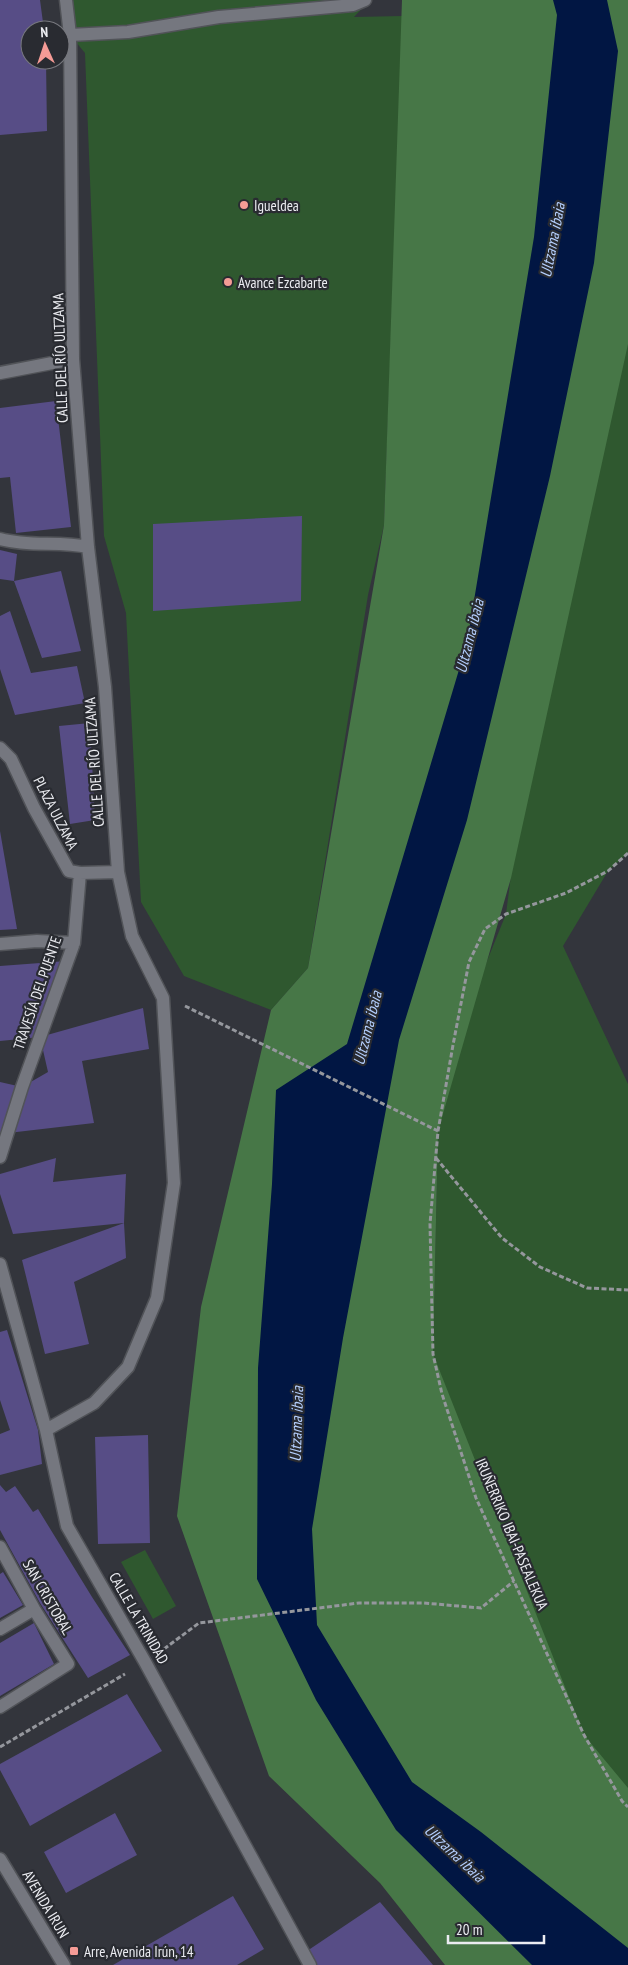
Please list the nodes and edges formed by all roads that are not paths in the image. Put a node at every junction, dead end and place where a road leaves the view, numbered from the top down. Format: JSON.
{"nodes":[{"id":1,"x":66,"y":0,"type":"edge"},
{"id":2,"x":365,"y":0,"type":"edge"},
{"id":3,"x":68,"y":20,"type":"edge"},
{"id":4,"x":70,"y":35,"type":"joint"},
{"id":5,"x":73,"y":359,"type":"junction"},
{"id":6,"x":0,"y":373,"type":"edge"},
{"id":7,"x":0,"y":539,"type":"edge"},
{"id":8,"x":88,"y":547,"type":"junction"},
{"id":9,"x":0,"y":748,"type":"edge"},
{"id":10,"x":80,"y":872,"type":"junction"},
{"id":11,"x":118,"y":872,"type":"junction"},
{"id":12,"x":74,"y":943,"type":"junction"},
{"id":13,"x":0,"y":944,"type":"edge"},
{"id":14,"x":0,"y":1157,"type":"edge"},
{"id":15,"x":0,"y":1264,"type":"edge"},
{"id":16,"x":46,"y":1430,"type":"junction"},
{"id":17,"x":1,"y":1550,"type":"edge"},
{"id":18,"x":34,"y":1609,"type":"junction"},
{"id":19,"x":0,"y":1629,"type":"edge"},
{"id":20,"x":0,"y":1707,"type":"edge"},
{"id":21,"x":0,"y":1859,"type":"edge"},
{"id":22,"x":64,"y":1965,"type":"edge"},
{"id":23,"x":310,"y":1965,"type":"edge"}],
"edges":[{"from":1,"to":3,"type":"street","name":"CALLE DEL RÍO ULTZAMA"},
{"from":2,"to":4,"type":"street"},
{"from":4,"to":5,"type":"street","name":"CALLE DEL RÍO ULTZAMA"},
{"from":5,"to":6,"type":"street"},
{"from":5,"to":8,"type":"street","name":"CALLE DEL RÍO ULTZAMA"},
{"from":7,"to":8,"type":"street"},
{"from":8,"to":11,"type":"street","name":"CALLE DEL RÍO ULTZAMA"},
{"from":9,"to":10,"type":"street","name":"PLAZA ULZAMA"},
{"from":10,"to":11,"type":"street"},
{"from":10,"to":12,"type":"street","name":"TRAVESÍA DEL PUENTE"},
{"from":11,"to":16,"type":"street","name":"CALLE DEL RÍO ULTZAMA"},
{"from":12,"to":13,"type":"street"},
{"from":12,"to":14,"type":"street","name":"TRAVESÍA DEL PUENTE"},
{"from":15,"to":16,"type":"street","name":"CALLE LA TRINIDAD"},
{"from":16,"to":23,"type":"street","name":"CALLE LA TRINIDAD"},
{"from":17,"to":18,"type":"street","name":"SAN CRISTOBAL"},
{"from":18,"to":19,"type":"street"},
{"from":18,"to":20,"type":"street","name":"SAN CRISTOBAL"},
{"from":21,"to":22,"type":"street","name":"AVENIDA IRUN"}]}
